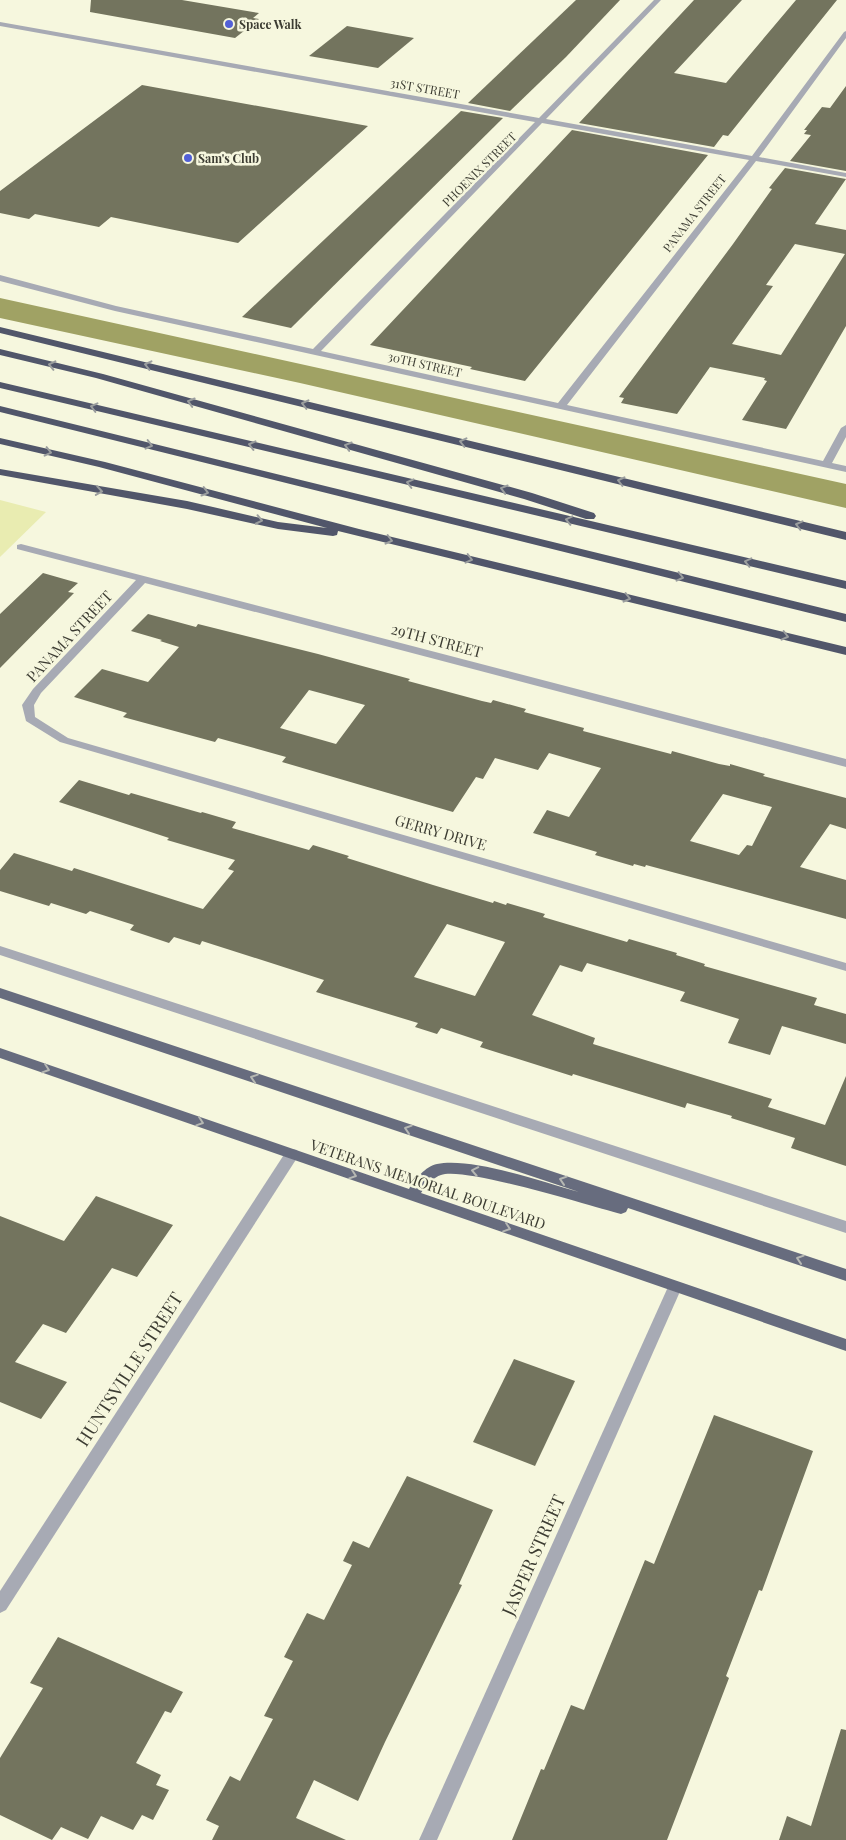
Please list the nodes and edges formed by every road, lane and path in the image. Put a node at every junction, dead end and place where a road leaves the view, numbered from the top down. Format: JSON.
{"nodes":[{"id":1,"x":658,"y":0,"type":"edge"},
{"id":2,"x":0,"y":24,"type":"edge"},
{"id":3,"x":846,"y":33,"type":"edge"},
{"id":4,"x":542,"y":121,"type":"junction"},
{"id":5,"x":754,"y":159,"type":"junction"},
{"id":6,"x":846,"y":175,"type":"edge"},
{"id":7,"x":0,"y":278,"type":"edge"},
{"id":8,"x":0,"y":330,"type":"edge"},
{"id":9,"x":0,"y":352,"type":"edge"},
{"id":10,"x":315,"y":352,"type":"junction"},
{"id":11,"x":0,"y":385,"type":"edge"},
{"id":12,"x":560,"y":407,"type":"junction"},
{"id":13,"x":0,"y":409,"type":"edge"},
{"id":14,"x":846,"y":428,"type":"edge"},
{"id":15,"x":0,"y":441,"type":"edge"},
{"id":16,"x":826,"y":465,"type":"junction"},
{"id":17,"x":846,"y":469,"type":"edge"},
{"id":18,"x":0,"y":472,"type":"edge"},
{"id":19,"x":356,"y":532,"type":"junction"},
{"id":20,"x":846,"y":536,"type":"edge"},
{"id":21,"x":21,"y":547,"type":"dead end"},
{"id":22,"x":684,"y":547,"type":"junction"},
{"id":23,"x":143,"y":579,"type":"junction"},
{"id":24,"x":846,"y":585,"type":"edge"},
{"id":25,"x":846,"y":618,"type":"edge"},
{"id":26,"x":846,"y":651,"type":"edge"},
{"id":27,"x":30,"y":719,"type":"joint"},
{"id":28,"x":846,"y":763,"type":"edge"},
{"id":29,"x":0,"y":950,"type":"edge"},
{"id":30,"x":846,"y":967,"type":"edge"},
{"id":31,"x":0,"y":993,"type":"edge"},
{"id":32,"x":0,"y":1053,"type":"edge"},
{"id":33,"x":292,"y":1154,"type":"junction"},
{"id":34,"x":412,"y":1196,"type":"junction"},
{"id":35,"x":846,"y":1227,"type":"edge"},
{"id":36,"x":726,"y":1235,"type":"junction"},
{"id":37,"x":846,"y":1275,"type":"edge"},
{"id":38,"x":675,"y":1287,"type":"junction"},
{"id":39,"x":846,"y":1344,"type":"edge"},
{"id":40,"x":0,"y":1605,"type":"edge"},
{"id":41,"x":428,"y":1840,"type":"edge"}],
"edges":[{"from":1,"to":4,"type":"street","name":"PHOENIX STREET"},
{"from":2,"to":4,"type":"street","name":"31ST STREET"},
{"from":3,"to":5,"type":"street","name":"PANAMA STREET"},
{"from":4,"to":5,"type":"street","name":"31ST STREET"},
{"from":4,"to":10,"type":"street","name":"PHOENIX STREET"},
{"from":5,"to":6,"type":"street","name":"31ST STREET"},
{"from":5,"to":12,"type":"street","name":"PANAMA STREET"},
{"from":7,"to":10,"type":"street","name":"30TH STREET"},
{"from":20,"to":8,"type":"highway","one_way":true},
{"from":22,"to":9,"type":"highway","one_way":true},
{"from":10,"to":12,"type":"street","name":"30TH STREET"},
{"from":22,"to":11,"type":"highway","one_way":true},
{"from":12,"to":16,"type":"street","name":"30TH STREET"},
{"from":13,"to":25,"type":"highway","one_way":true},
{"from":14,"to":16,"type":"street"},
{"from":15,"to":19,"type":"highway","one_way":true},
{"from":16,"to":17,"type":"street","name":"30TH STREET"},
{"from":18,"to":19,"type":"highway","one_way":true},
{"from":19,"to":26,"type":"highway","one_way":true},
{"from":21,"to":23,"type":"street","name":"29TH STREET"},
{"from":24,"to":22,"type":"highway","one_way":true},
{"from":23,"to":27,"type":"street","name":"PANAMA STREET"},
{"from":23,"to":28,"type":"street","name":"29TH STREET"},
{"from":27,"to":30,"type":"street","name":"GERRY DRIVE"},
{"from":29,"to":35,"type":"street"},
{"from":36,"to":31,"type":"main road","one_way":true},
{"from":32,"to":33,"type":"main road","name":"VETERANS MEMORIAL BOULEVARD","one_way":true},
{"from":33,"to":34,"type":"main road","name":"VETERANS MEMORIAL BOULEVARD","one_way":true},
{"from":33,"to":40,"type":"street","name":"HUNTSVILLE STREET"},
{"from":36,"to":34,"type":"main road","one_way":true},
{"from":34,"to":38,"type":"main road","name":"VETERANS MEMORIAL BOULEVARD","one_way":true},
{"from":37,"to":36,"type":"main road","one_way":true},
{"from":38,"to":39,"type":"main road","name":"VETERANS MEMORIAL BOULEVARD"},
{"from":38,"to":41,"type":"street","name":"JASPER STREET"}]}
